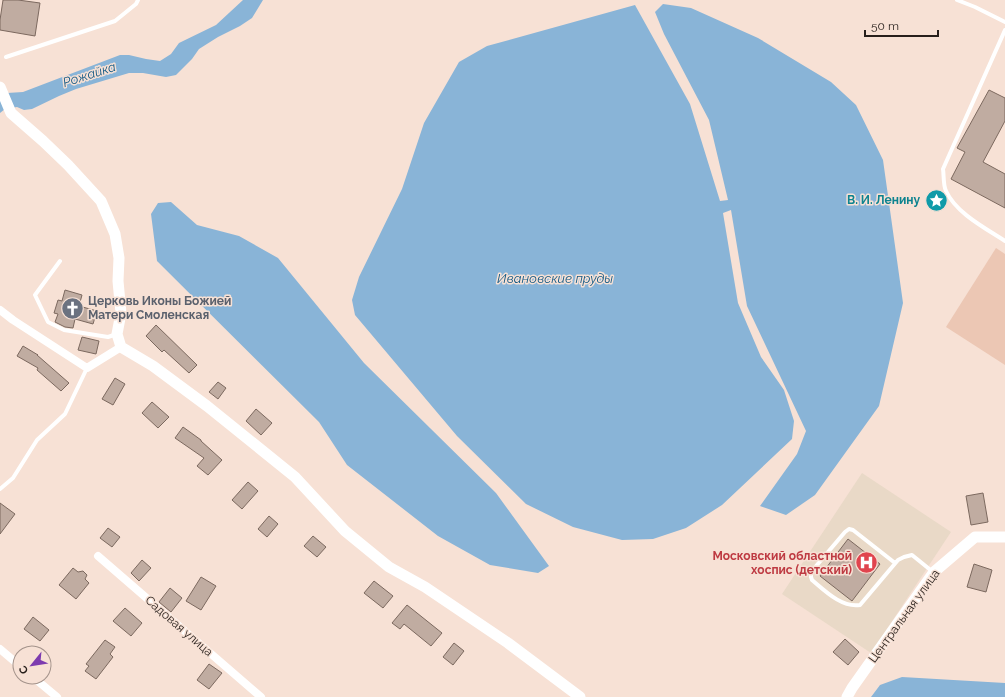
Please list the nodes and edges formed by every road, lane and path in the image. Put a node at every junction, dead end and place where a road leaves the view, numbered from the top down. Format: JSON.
{"nodes":[{"id":1,"x":138,"y":0,"type":"edge"},
{"id":2,"x":957,"y":0,"type":"edge"},
{"id":3,"x":1005,"y":22,"type":"edge"},
{"id":4,"x":1005,"y":30,"type":"edge"},
{"id":5,"x":6,"y":57,"type":"dead end"},
{"id":6,"x":1,"y":89,"type":"edge"},
{"id":7,"x":1005,"y":241,"type":"edge"},
{"id":8,"x":60,"y":261,"type":"dead end"},
{"id":9,"x":0,"y":310,"type":"edge"},
{"id":10,"x":118,"y":334,"type":"junction"},
{"id":11,"x":121,"y":347,"type":"junction"},
{"id":12,"x":87,"y":368,"type":"junction"},
{"id":13,"x":0,"y":489,"type":"edge"},
{"id":14,"x":1005,"y":537,"type":"edge"},
{"id":15,"x":98,"y":556,"type":"dead end"},
{"id":16,"x":895,"y":563,"type":"junction"},
{"id":17,"x":934,"y":572,"type":"junction"},
{"id":18,"x":0,"y":649,"type":"edge"},
{"id":19,"x":12,"y":659,"type":"edge"},
{"id":20,"x":43,"y":685,"type":"edge"},
{"id":21,"x":849,"y":693,"type":"edge"},
{"id":22,"x":57,"y":697,"type":"edge"},
{"id":23,"x":261,"y":697,"type":"edge"},
{"id":24,"x":580,"y":697,"type":"edge"}],
"edges":[{"from":1,"to":5,"type":"lane"},
{"from":2,"to":3,"type":"lane"},
{"from":4,"to":7,"type":"lane"},
{"from":6,"to":10,"type":"street"},
{"from":8,"to":10,"type":"lane"},
{"from":9,"to":12,"type":"street"},
{"from":10,"to":11,"type":"street"},
{"from":11,"to":12,"type":"street"},
{"from":11,"to":24,"type":"street"},
{"from":12,"to":13,"type":"lane"},
{"from":14,"to":17,"type":"street","name":"Центральная улица"},
{"from":15,"to":23,"type":"street","name":"Садовая улица"},
{"from":16,"to":16,"type":"lane"},
{"from":16,"to":17,"type":"lane"},
{"from":17,"to":21,"type":"street","name":"Центральная улица"},
{"from":18,"to":19,"type":"street"},
{"from":20,"to":22,"type":"street"}]}
